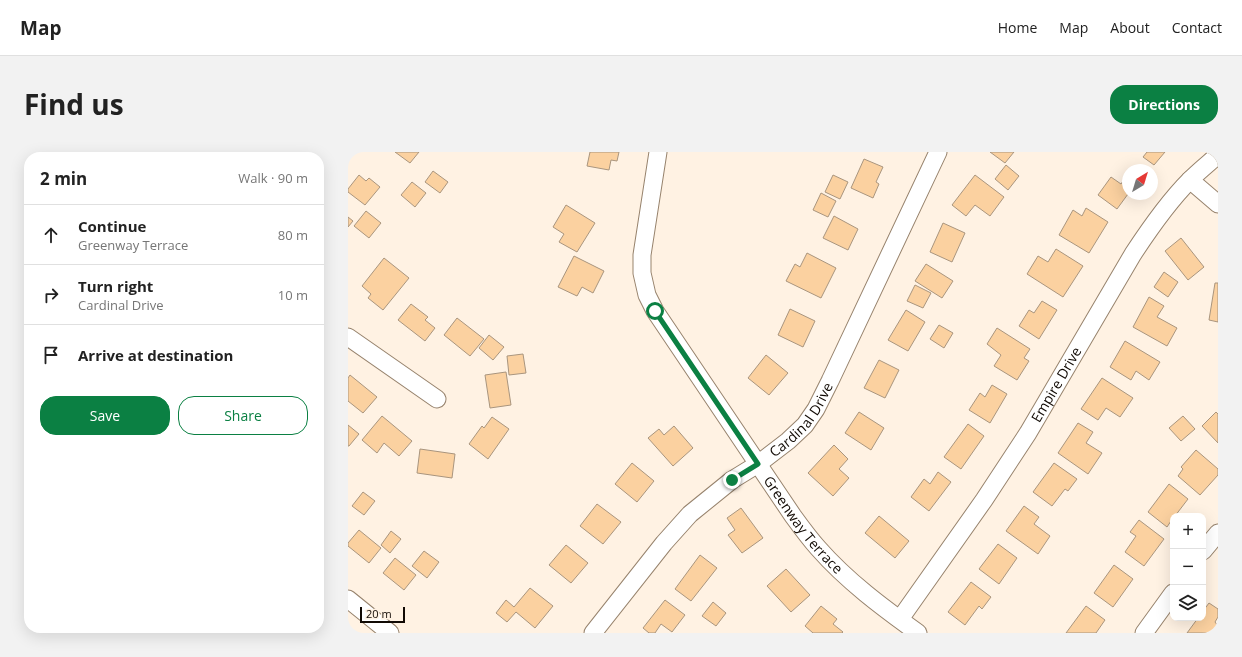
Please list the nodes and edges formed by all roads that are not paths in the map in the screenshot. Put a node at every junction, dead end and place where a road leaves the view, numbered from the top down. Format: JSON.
{"nodes":[{"id":1,"x":658,"y":152,"type":"edge"},
{"id":2,"x":938,"y":152,"type":"edge"},
{"id":3,"x":1218,"y":155,"type":"edge"},
{"id":4,"x":1190,"y":180,"type":"junction"},
{"id":5,"x":1218,"y":204,"type":"edge"},
{"id":6,"x":348,"y":337,"type":"edge"},
{"id":7,"x":437,"y":399,"type":"dead end"},
{"id":8,"x":758,"y":464,"type":"junction"},
{"id":9,"x":1218,"y":533,"type":"edge"},
{"id":10,"x":1205,"y":549,"type":"edge"},
{"id":11,"x":1170,"y":597,"type":"edge"},
{"id":12,"x":348,"y":600,"type":"edge"},
{"id":13,"x":900,"y":620,"type":"junction"},
{"id":14,"x":390,"y":633,"type":"edge"},
{"id":15,"x":593,"y":633,"type":"edge"},
{"id":16,"x":918,"y":633,"type":"edge"},
{"id":17,"x":1144,"y":633,"type":"edge"}],
"edges":[{"from":1,"to":8,"type":"street","name":"Greenway Terrace"},
{"from":2,"to":8,"type":"street","name":"Cardinal Drive"},
{"from":3,"to":4,"type":"street","name":"Empire Drive"},
{"from":4,"to":5,"type":"street"},
{"from":4,"to":13,"type":"street","name":"Empire Drive"},
{"from":6,"to":7,"type":"street"},
{"from":8,"to":13,"type":"street","name":"Greenway Terrace"},
{"from":8,"to":15,"type":"street","name":"Cardinal Drive"},
{"from":9,"to":10,"type":"street"},
{"from":11,"to":17,"type":"street"},
{"from":12,"to":14,"type":"street"},
{"from":13,"to":16,"type":"street","name":"Greenway Terrace"}]}
